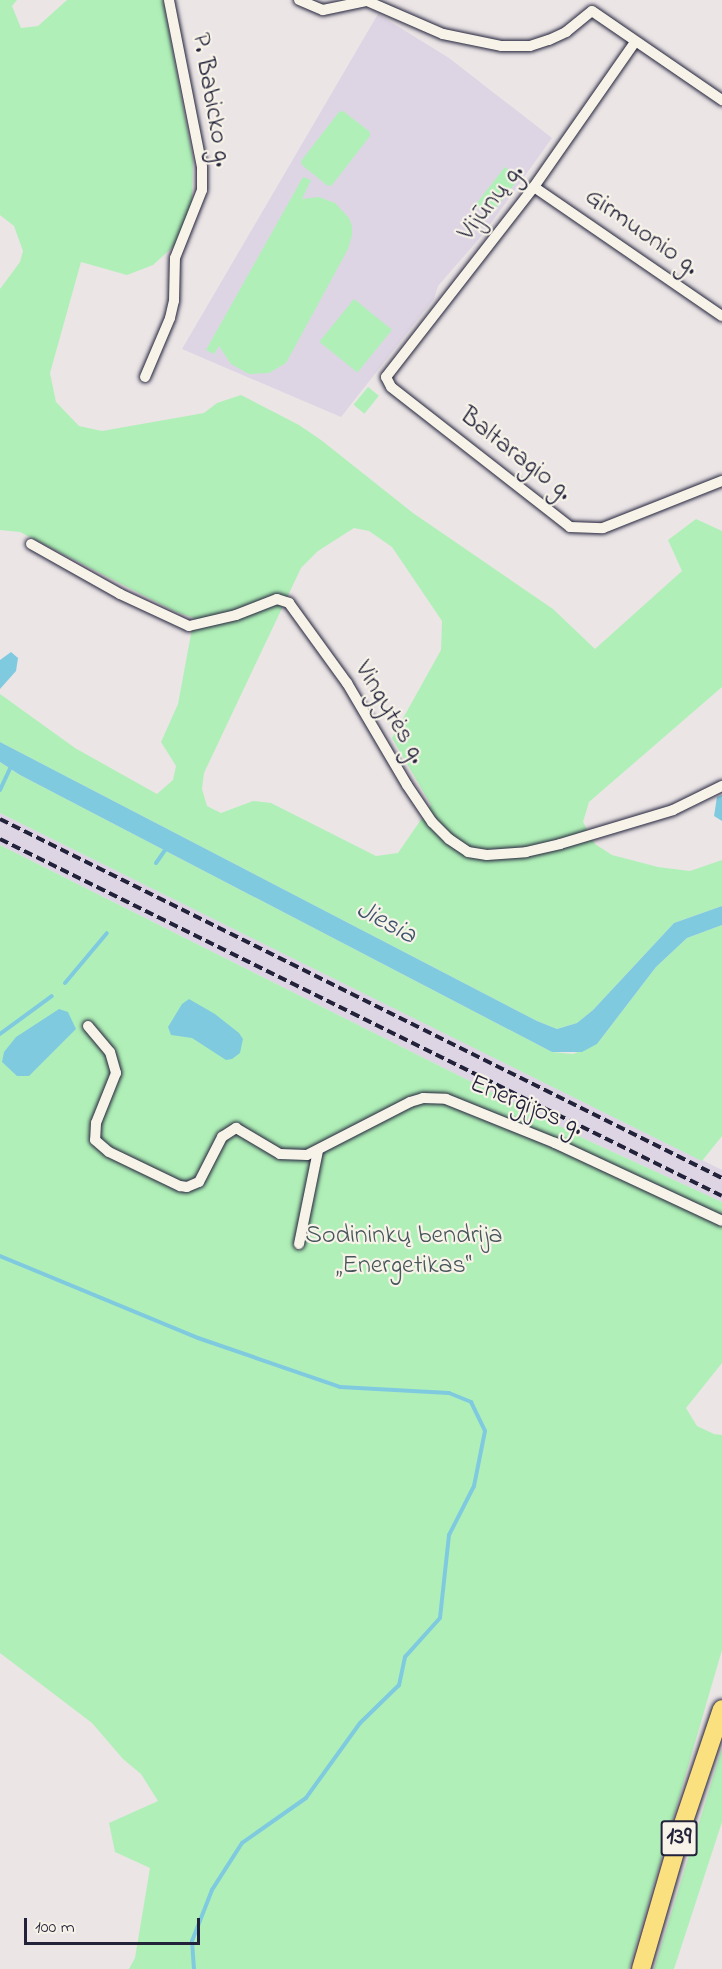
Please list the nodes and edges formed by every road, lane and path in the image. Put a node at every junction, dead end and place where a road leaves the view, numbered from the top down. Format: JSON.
{"nodes":[{"id":1,"x":169,"y":0,"type":"edge"},
{"id":2,"x":299,"y":0,"type":"edge"},
{"id":3,"x":367,"y":1,"type":"edge"},
{"id":4,"x":591,"y":5,"type":"edge"},
{"id":5,"x":635,"y":42,"type":"junction"},
{"id":6,"x":722,"y":100,"type":"edge"},
{"id":7,"x":534,"y":187,"type":"junction"},
{"id":8,"x":722,"y":316,"type":"edge"},
{"id":9,"x":145,"y":376,"type":"dead end"},
{"id":10,"x":391,"y":387,"type":"joint"},
{"id":11,"x":722,"y":481,"type":"edge"},
{"id":12,"x":31,"y":544,"type":"dead end"},
{"id":13,"x":722,"y":786,"type":"edge"},
{"id":14,"x":88,"y":1026,"type":"dead end"},
{"id":15,"x":318,"y":1152,"type":"junction"},
{"id":16,"x":722,"y":1221,"type":"edge"},
{"id":17,"x":299,"y":1244,"type":"dead end"},
{"id":18,"x":722,"y":1709,"type":"edge"},
{"id":19,"x":641,"y":1969,"type":"edge"}],
"edges":[{"from":1,"to":9,"type":"street","name":"P. Babicko g."},
{"from":2,"to":3,"type":"street"},
{"from":3,"to":4,"type":"street"},
{"from":4,"to":5,"type":"street"},
{"from":5,"to":6,"type":"street"},
{"from":5,"to":7,"type":"street","name":"Vijūnų g."},
{"from":7,"to":8,"type":"street","name":"Girmuonio g."},
{"from":7,"to":10,"type":"street","name":"Vijūnų g."},
{"from":10,"to":11,"type":"street","name":"Baltaragio g."},
{"from":12,"to":13,"type":"street","name":"Vingytės g."},
{"from":14,"to":15,"type":"street","name":"Energijos g."},
{"from":15,"to":16,"type":"street","name":"Energijos g."},
{"from":15,"to":17,"type":"street"},
{"from":18,"to":19,"type":"main road","number":"139"}]}
